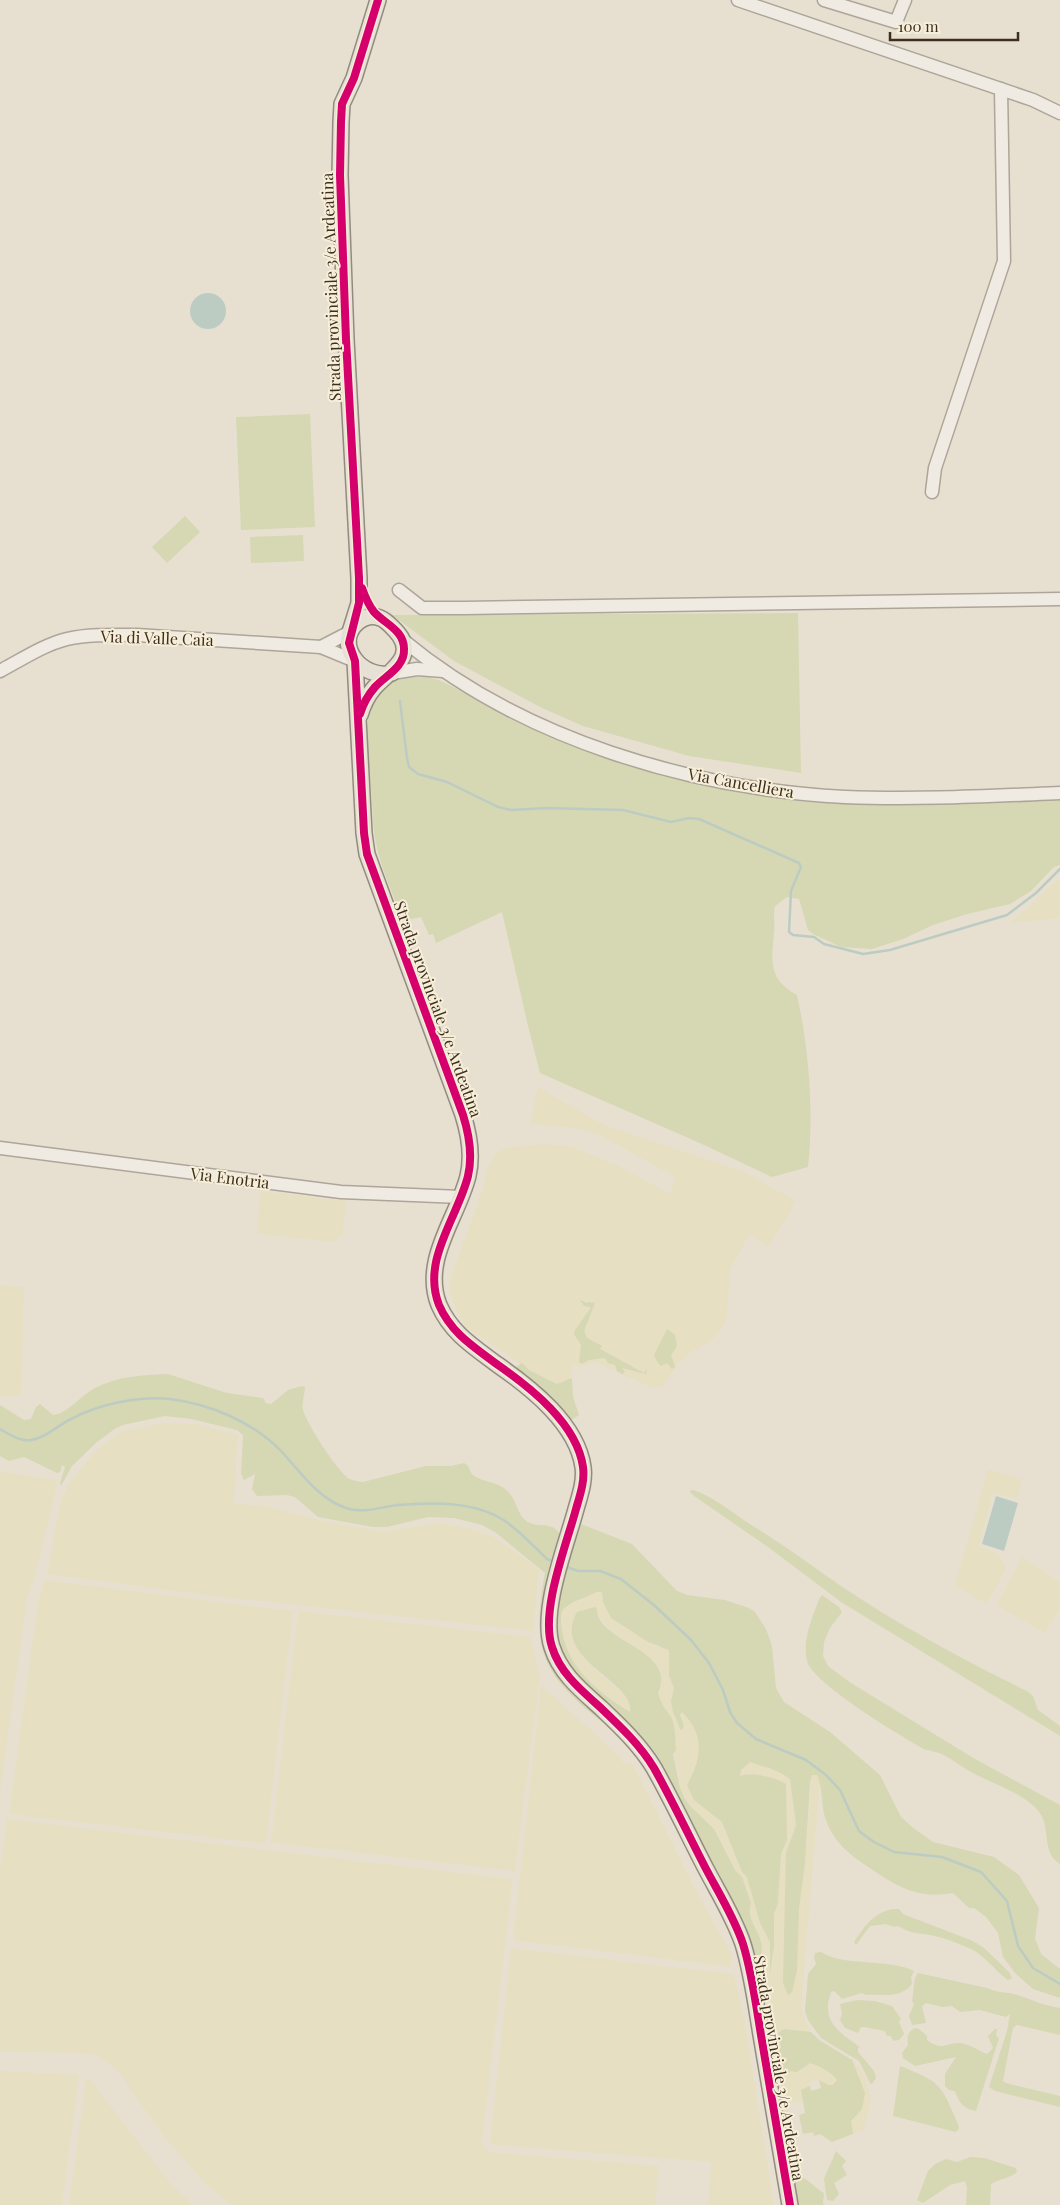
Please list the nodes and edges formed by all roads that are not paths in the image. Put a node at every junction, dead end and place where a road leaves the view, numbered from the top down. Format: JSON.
{"nodes":[{"id":1,"x":378,"y":0,"type":"edge"},
{"id":2,"x":738,"y":0,"type":"edge"},
{"id":3,"x":824,"y":0,"type":"edge"},
{"id":4,"x":905,"y":0,"type":"edge"},
{"id":5,"x":1001,"y":89,"type":"junction"},
{"id":6,"x":1060,"y":112,"type":"edge"},
{"id":7,"x":932,"y":492,"type":"dead end"},
{"id":8,"x":359,"y":578,"type":"junction"},
{"id":9,"x":399,"y":590,"type":"dead end"},
{"id":10,"x":1060,"y":599,"type":"edge"},
{"id":11,"x":380,"y":618,"type":"junction"},
{"id":12,"x":350,"y":632,"type":"junction"},
{"id":13,"x":403,"y":640,"type":"junction"},
{"id":14,"x":321,"y":647,"type":"junction"},
{"id":15,"x":355,"y":661,"type":"junction"},
{"id":16,"x":0,"y":671,"type":"edge"},
{"id":17,"x":392,"y":672,"type":"junction"},
{"id":18,"x":443,"y":672,"type":"junction"},
{"id":19,"x":359,"y":719,"type":"junction"},
{"id":20,"x":1060,"y":793,"type":"edge"},
{"id":21,"x":0,"y":1148,"type":"edge"},
{"id":22,"x":461,"y":1197,"type":"junction"},
{"id":23,"x":790,"y":2205,"type":"edge"}],
"edges":[{"from":1,"to":8,"type":"main road","name":"Strada provinciale 3/e Ardeatina"},
{"from":2,"to":5,"type":"street"},
{"from":3,"to":4,"type":"street"},
{"from":5,"to":6,"type":"street"},
{"from":5,"to":7,"type":"street"},
{"from":8,"to":11,"type":"main road"},
{"from":8,"to":12,"type":"main road"},
{"from":9,"to":10,"type":"street"},
{"from":11,"to":12,"type":"main road"},
{"from":11,"to":13,"type":"main road"},
{"from":12,"to":14,"type":"street"},
{"from":12,"to":15,"type":"main road"},
{"from":13,"to":17,"type":"main road"},
{"from":13,"to":18,"type":"street","name":"Via Cancelliera"},
{"from":14,"to":15,"type":"street","name":"Via di Valle Caia"},
{"from":14,"to":16,"type":"street","name":"Via di Valle Caia"},
{"from":15,"to":17,"type":"main road"},
{"from":15,"to":19,"type":"main road","name":"Strada provinciale 3/e Ardeatina"},
{"from":17,"to":18,"type":"street","name":"Via Cancelliera"},
{"from":17,"to":19,"type":"main road"},
{"from":18,"to":20,"type":"street","name":"Via Cancelliera"},
{"from":19,"to":22,"type":"main road","name":"Strada provinciale 3/e Ardeatina"},
{"from":21,"to":22,"type":"street","name":"Via Enotria"},
{"from":22,"to":23,"type":"main road","name":"Strada provinciale 3/e Ardeatina"}]}
